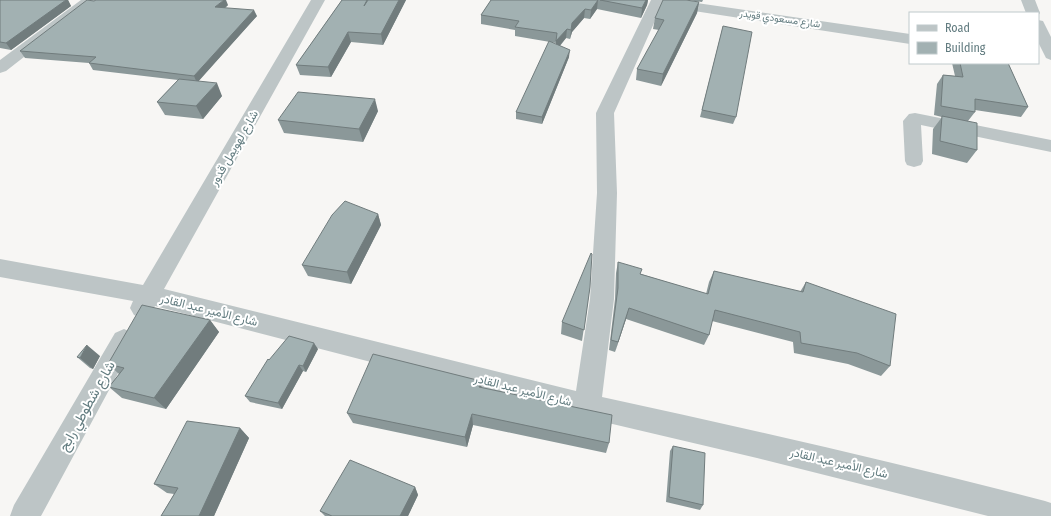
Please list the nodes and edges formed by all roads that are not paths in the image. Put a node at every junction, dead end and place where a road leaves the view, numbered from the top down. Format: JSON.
{"nodes":[{"id":1,"x":90,"y":0,"type":"edge"},
{"id":2,"x":318,"y":0,"type":"edge"},
{"id":3,"x":1028,"y":0,"type":"edge"},
{"id":4,"x":653,"y":1,"type":"edge"},
{"id":5,"x":1033,"y":12,"type":"edge"},
{"id":6,"x":1039,"y":26,"type":"edge"},
{"id":7,"x":909,"y":39,"type":"edge"},
{"id":8,"x":1051,"y":55,"type":"edge"},
{"id":9,"x":1039,"y":58,"type":"edge"},
{"id":10,"x":1051,"y":60,"type":"edge"},
{"id":11,"x":0,"y":68,"type":"edge"},
{"id":12,"x":1051,"y":146,"type":"edge"},
{"id":13,"x":914,"y":161,"type":"dead end"},
{"id":14,"x":0,"y":268,"type":"edge"},
{"id":15,"x":150,"y":295,"type":"junction"},
{"id":16,"x":588,"y":406,"type":"junction"},
{"id":17,"x":25,"y":516,"type":"edge"},
{"id":18,"x":1045,"y":516,"type":"edge"}],
"edges":[{"from":1,"to":11,"type":"street"},
{"from":2,"to":15,"type":"street","name":"شارع لهويمل قدور"},
{"from":3,"to":5,"type":"street"},
{"from":4,"to":7,"type":"street","name":"شارع مسعودي قويدر"},
{"from":4,"to":16,"type":"street"},
{"from":6,"to":8,"type":"street"},
{"from":9,"to":10,"type":"street"},
{"from":12,"to":13,"type":"street"},
{"from":14,"to":15,"type":"street","name":"شارع الأمير عبد القادر"},
{"from":15,"to":16,"type":"street","name":"شارع الأمير عبد القادر"},
{"from":15,"to":17,"type":"street","name":"شارع شطوطي رابح"},
{"from":16,"to":18,"type":"street","name":"شارع الأمير عبد القادر"}]}
